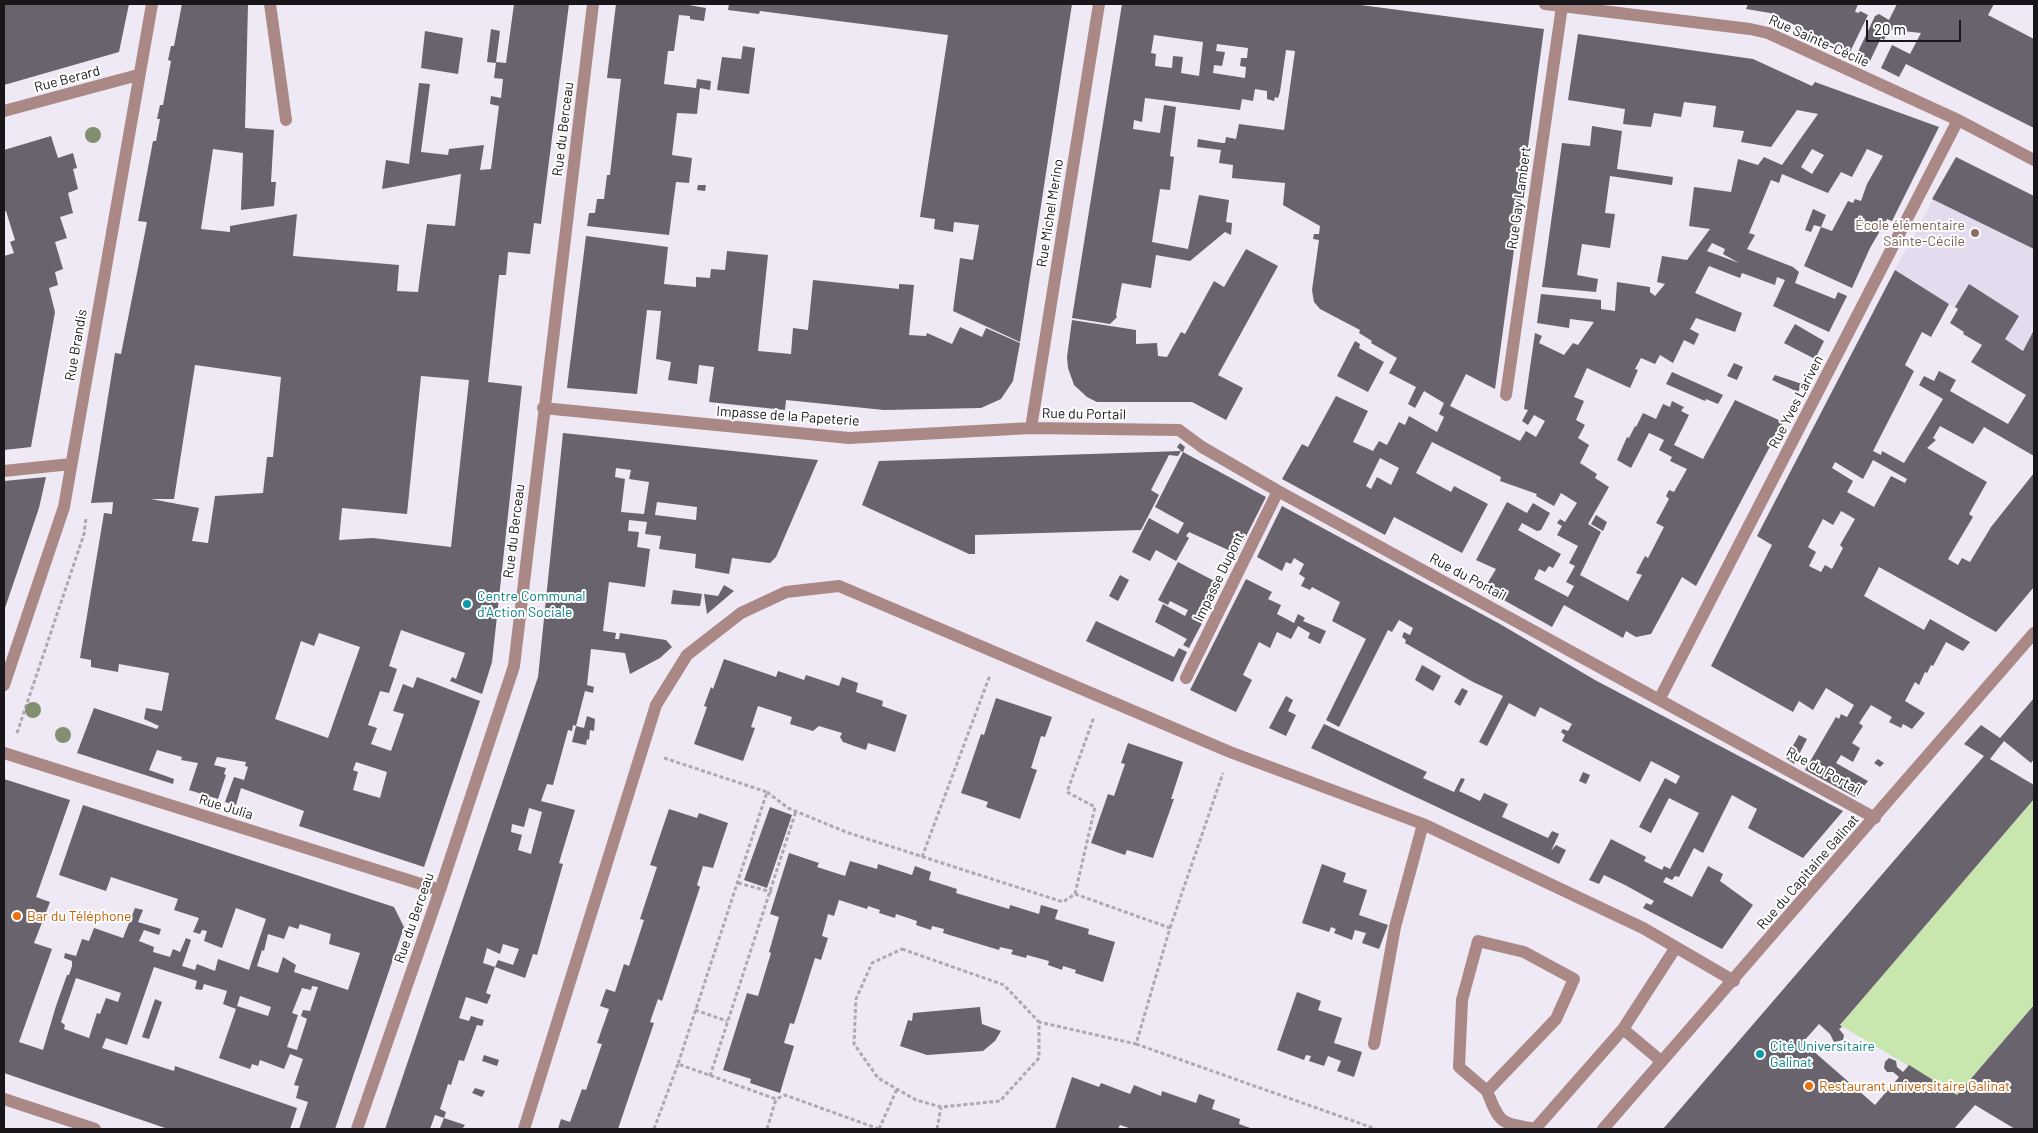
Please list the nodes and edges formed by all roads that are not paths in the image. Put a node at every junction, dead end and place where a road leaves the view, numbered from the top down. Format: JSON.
{"nodes":[{"id":1,"x":152,"y":4,"type":"edge"},
{"id":2,"x":270,"y":4,"type":"edge"},
{"id":3,"x":593,"y":4,"type":"edge"},
{"id":4,"x":1099,"y":4,"type":"edge"},
{"id":5,"x":1545,"y":4,"type":"edge"},
{"id":6,"x":1562,"y":6,"type":"junction"},
{"id":7,"x":1627,"y":9,"type":"edge"},
{"id":8,"x":138,"y":75,"type":"junction"},
{"id":9,"x":4,"y":111,"type":"edge"},
{"id":10,"x":286,"y":120,"type":"dead end"},
{"id":11,"x":1958,"y":120,"type":"junction"},
{"id":12,"x":2034,"y":160,"type":"edge"},
{"id":13,"x":1506,"y":395,"type":"dead end"},
{"id":14,"x":543,"y":408,"type":"junction"},
{"id":15,"x":1031,"y":428,"type":"junction"},
{"id":16,"x":71,"y":464,"type":"junction"},
{"id":17,"x":4,"y":471,"type":"edge"},
{"id":18,"x":1278,"y":490,"type":"junction"},
{"id":19,"x":2034,"y":633,"type":"edge"},
{"id":20,"x":1186,"y":678,"type":"dead end"},
{"id":21,"x":4,"y":686,"type":"edge"},
{"id":22,"x":1660,"y":698,"type":"junction"},
{"id":23,"x":4,"y":753,"type":"edge"},
{"id":24,"x":1875,"y":818,"type":"junction"},
{"id":25,"x":1423,"y":824,"type":"junction"},
{"id":26,"x":440,"y":890,"type":"junction"},
{"id":27,"x":1676,"y":947,"type":"junction"},
{"id":28,"x":1734,"y":981,"type":"junction"},
{"id":29,"x":1623,"y":1029,"type":"junction"},
{"id":30,"x":1374,"y":1044,"type":"dead end"},
{"id":31,"x":1661,"y":1061,"type":"junction"},
{"id":32,"x":1487,"y":1091,"type":"junction"},
{"id":33,"x":4,"y":1099,"type":"edge"},
{"id":34,"x":94,"y":1129,"type":"edge"},
{"id":35,"x":357,"y":1129,"type":"edge"},
{"id":36,"x":524,"y":1129,"type":"edge"},
{"id":37,"x":1536,"y":1129,"type":"edge"},
{"id":38,"x":1603,"y":1129,"type":"edge"}],
"edges":[{"from":1,"to":8,"type":"street","name":"Rue Brandis"},
{"from":2,"to":10,"type":"street"},
{"from":3,"to":14,"type":"street","name":"Rue du Berceau"},
{"from":4,"to":15,"type":"street","name":"Rue Michel Merino"},
{"from":5,"to":6,"type":"street","name":"Rue Sainte-Cécile"},
{"from":6,"to":7,"type":"street","name":"Rue Sainte-Cécile"},
{"from":6,"to":13,"type":"street","name":"Rue Gay Lambert"},
{"from":7,"to":11,"type":"street","name":"Rue Sainte-Cécile"},
{"from":8,"to":9,"type":"street","name":"Rue Berard"},
{"from":8,"to":16,"type":"street","name":"Rue Brandis"},
{"from":11,"to":12,"type":"street","name":"Rue Sainte-Cécile"},
{"from":11,"to":22,"type":"street","name":"Rue Yves Lariven"},
{"from":14,"to":15,"type":"street","name":"Impasse de la Papeterie"},
{"from":14,"to":26,"type":"street","name":"Rue du Berceau"},
{"from":15,"to":18,"type":"street","name":"Rue du Portail"},
{"from":16,"to":17,"type":"street"},
{"from":16,"to":21,"type":"street","name":"Rue Brandis"},
{"from":18,"to":20,"type":"street","name":"Impasse Dupont"},
{"from":18,"to":22,"type":"street","name":"Rue du Portail"},
{"from":19,"to":24,"type":"street","name":"Rue du Capitaine Galinat"},
{"from":22,"to":24,"type":"street","name":"Rue du Portail"},
{"from":23,"to":26,"type":"street","name":"Rue Julia"},
{"from":24,"to":28,"type":"street","name":"Rue du Capitaine Galinat"},
{"from":25,"to":27,"type":"street"},
{"from":25,"to":30,"type":"street"},
{"from":25,"to":36,"type":"street"},
{"from":26,"to":35,"type":"street","name":"Rue du Berceau"},
{"from":27,"to":28,"type":"street"},
{"from":27,"to":29,"type":"street"},
{"from":28,"to":31,"type":"street","name":"Rue du Capitaine Galinat"},
{"from":29,"to":31,"type":"street"},
{"from":29,"to":37,"type":"street"},
{"from":31,"to":38,"type":"street","name":"Rue du Capitaine Galinat"},
{"from":32,"to":32,"type":"street"},
{"from":32,"to":37,"type":"street"},
{"from":33,"to":34,"type":"street"}]}
